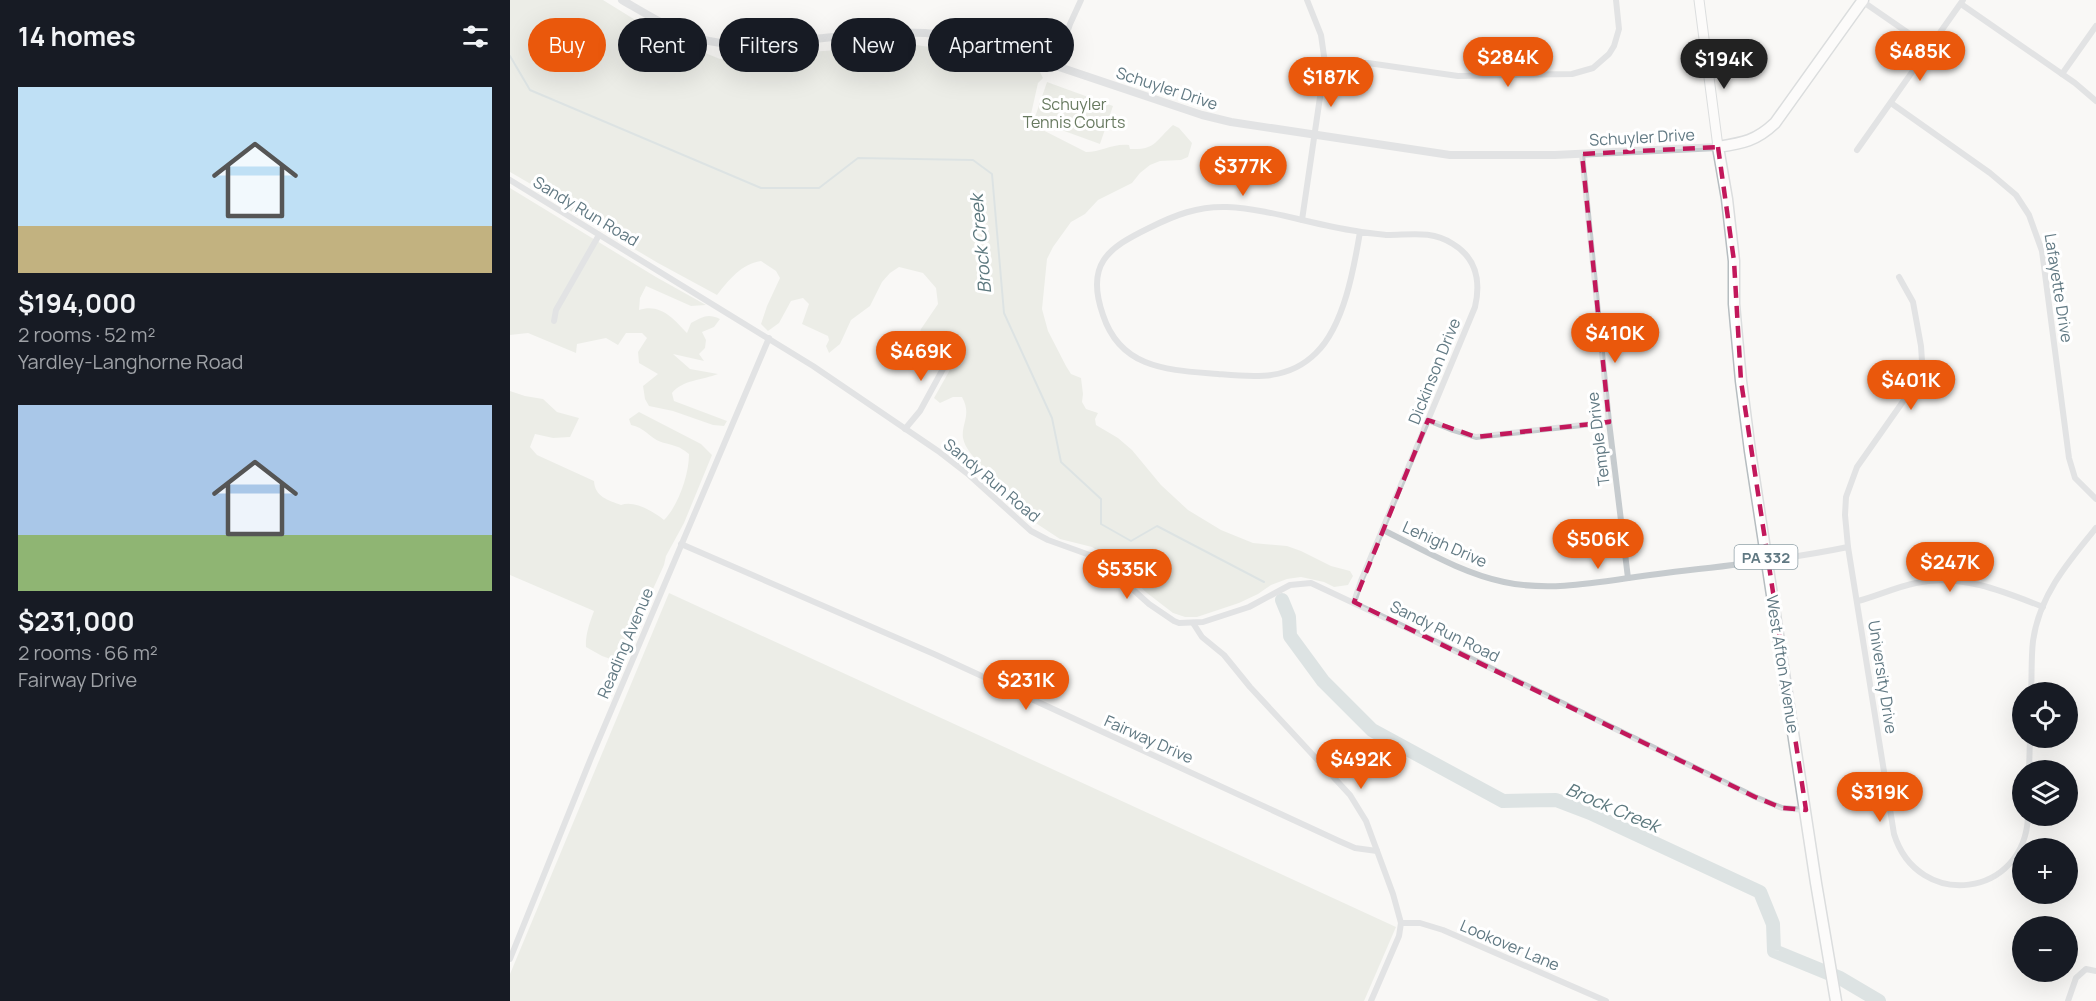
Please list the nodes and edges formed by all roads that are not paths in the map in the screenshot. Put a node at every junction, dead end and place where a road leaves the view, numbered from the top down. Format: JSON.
{"nodes":[{"id":1,"x":1081,"y":0,"type":"edge"},
{"id":2,"x":1307,"y":0,"type":"edge"},
{"id":3,"x":1616,"y":0,"type":"edge"},
{"id":4,"x":1700,"y":0,"type":"edge"},
{"id":5,"x":1863,"y":0,"type":"edge"},
{"id":6,"x":627,"y":1,"type":"edge"},
{"id":7,"x":1962,"y":2,"type":"edge"},
{"id":8,"x":1073,"y":18,"type":"edge"},
{"id":9,"x":2096,"y":26,"type":"edge"},
{"id":10,"x":928,"y":33,"type":"edge"},
{"id":11,"x":1930,"y":48,"type":"junction"},
{"id":12,"x":1325,"y":63,"type":"junction"},
{"id":13,"x":1074,"y":72,"type":"edge"},
{"id":14,"x":2062,"y":74,"type":"junction"},
{"id":15,"x":2096,"y":101,"type":"edge"},
{"id":16,"x":1891,"y":103,"type":"junction"},
{"id":17,"x":1315,"y":135,"type":"junction"},
{"id":18,"x":1718,"y":147,"type":"junction"},
{"id":19,"x":1857,"y":150,"type":"dead end"},
{"id":20,"x":1582,"y":154,"type":"junction"},
{"id":21,"x":510,"y":180,"type":"edge"},
{"id":22,"x":1302,"y":220,"type":"junction"},
{"id":23,"x":1360,"y":232,"type":"junction"},
{"id":24,"x":599,"y":235,"type":"junction"},
{"id":25,"x":1899,"y":277,"type":"dead end"},
{"id":26,"x":554,"y":321,"type":"dead end"},
{"id":27,"x":769,"y":338,"type":"junction"},
{"id":28,"x":955,"y":347,"type":"dead end"},
{"id":29,"x":1428,"y":420,"type":"junction"},
{"id":30,"x":1609,"y":422,"type":"junction"},
{"id":31,"x":905,"y":429,"type":"junction"},
{"id":32,"x":2096,"y":499,"type":"edge"},
{"id":33,"x":2096,"y":528,"type":"edge"},
{"id":34,"x":1383,"y":530,"type":"junction"},
{"id":35,"x":681,"y":544,"type":"junction"},
{"id":36,"x":1848,"y":547,"type":"junction"},
{"id":37,"x":1767,"y":561,"type":"junction"},
{"id":38,"x":1628,"y":578,"type":"junction"},
{"id":39,"x":1858,"y":601,"type":"junction"},
{"id":40,"x":1354,"y":602,"type":"junction"},
{"id":41,"x":2043,"y":607,"type":"junction"},
{"id":42,"x":1193,"y":623,"type":"junction"},
{"id":43,"x":2031,"y":682,"type":"edge"},
{"id":44,"x":1806,"y":810,"type":"junction"},
{"id":45,"x":2026,"y":826,"type":"edge"},
{"id":46,"x":1377,"y":851,"type":"junction"},
{"id":47,"x":1401,"y":923,"type":"junction"},
{"id":48,"x":510,"y":959,"type":"edge"},
{"id":49,"x":2096,"y":971,"type":"edge"},
{"id":50,"x":1371,"y":1001,"type":"edge"},
{"id":51,"x":1605,"y":1001,"type":"edge"},
{"id":52,"x":1836,"y":1001,"type":"edge"},
{"id":53,"x":2068,"y":1001,"type":"edge"}],
"edges":[{"from":1,"to":8,"type":"street"},
{"from":2,"to":12,"type":"street"},
{"from":3,"to":12,"type":"street"},
{"from":4,"to":18,"type":"main road"},
{"from":5,"to":11,"type":"street"},
{"from":5,"to":18,"type":"main road"},
{"from":6,"to":10,"type":"street","name":"Schuyler Drive"},
{"from":7,"to":11,"type":"street"},
{"from":7,"to":14,"type":"street"},
{"from":9,"to":14,"type":"street"},
{"from":11,"to":16,"type":"street"},
{"from":12,"to":17,"type":"street"},
{"from":13,"to":17,"type":"street","name":"Schuyler Drive"},
{"from":14,"to":15,"type":"street"},
{"from":16,"to":19,"type":"street"},
{"from":16,"to":32,"type":"street","name":"Lafayette Drive"},
{"from":17,"to":20,"type":"street","name":"Schuyler Drive"},
{"from":17,"to":22,"type":"street"},
{"from":18,"to":20,"type":"street","name":"Schuyler Drive"},
{"from":18,"to":37,"type":"main road","name":"West Afton Avenue","number":"PA 332"},
{"from":20,"to":30,"type":"street","name":"Temple Drive"},
{"from":21,"to":24,"type":"street","name":"Sandy Run Road"},
{"from":22,"to":23,"type":"street","name":"Dickinson Drive"},
{"from":22,"to":23,"type":"street","name":"Dickinson Drive"},
{"from":23,"to":29,"type":"street","name":"Dickinson Drive"},
{"from":24,"to":26,"type":"street"},
{"from":24,"to":27,"type":"street","name":"Sandy Run Road"},
{"from":25,"to":36,"type":"street","name":"University Drive"},
{"from":27,"to":31,"type":"street","name":"Sandy Run Road"},
{"from":27,"to":35,"type":"street","name":"Reading Avenue"},
{"from":28,"to":31,"type":"street"},
{"from":29,"to":30,"type":"street"},
{"from":29,"to":34,"type":"street","name":"Dickinson Drive"},
{"from":30,"to":38,"type":"street","name":"Temple Drive"},
{"from":31,"to":42,"type":"street","name":"Sandy Run Road"},
{"from":33,"to":41,"type":"street"},
{"from":34,"to":38,"type":"street","name":"Lehigh Drive"},
{"from":34,"to":40,"type":"street","name":"Dickinson Drive"},
{"from":35,"to":46,"type":"street","name":"Fairway Drive"},
{"from":35,"to":48,"type":"street","name":"Reading Avenue"},
{"from":36,"to":37,"type":"street","name":"Lehigh Drive"},
{"from":36,"to":39,"type":"street","name":"University Drive"},
{"from":37,"to":38,"type":"street","name":"Lehigh Drive"},
{"from":37,"to":44,"type":"main road","name":"West Afton Avenue","number":"PA 332"},
{"from":39,"to":41,"type":"street"},
{"from":39,"to":45,"type":"street","name":"University Drive"},
{"from":40,"to":42,"type":"street","name":"Sandy Run Road"},
{"from":40,"to":44,"type":"street","name":"Sandy Run Road"},
{"from":41,"to":43,"type":"street"},
{"from":42,"to":46,"type":"street"},
{"from":44,"to":52,"type":"main road","name":"West Afton Avenue","number":"PA 332"},
{"from":46,"to":47,"type":"street"},
{"from":47,"to":50,"type":"street"},
{"from":47,"to":51,"type":"street","name":"Lookover Lane"},
{"from":49,"to":53,"type":"street"}]}
